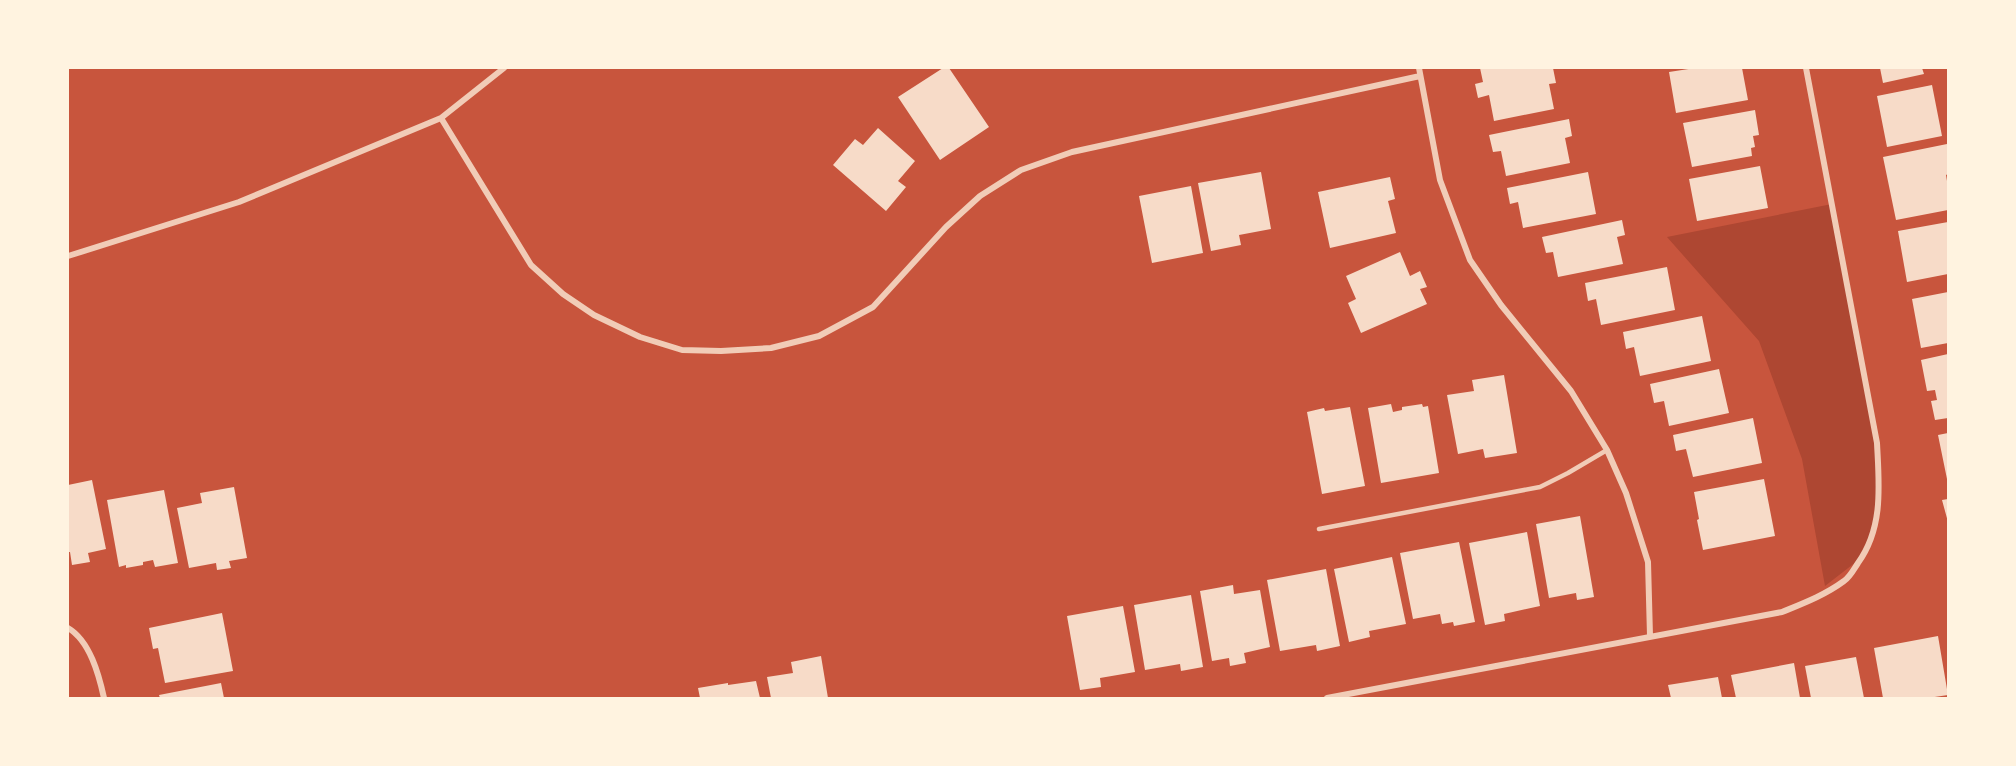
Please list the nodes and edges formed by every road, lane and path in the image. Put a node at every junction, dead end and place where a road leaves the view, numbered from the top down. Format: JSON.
{"nodes":[{"id":1,"x":504,"y":68,"type":"edge"},
{"id":2,"x":1419,"y":68,"type":"edge"},
{"id":3,"x":1806,"y":68,"type":"edge"},
{"id":4,"x":1420,"y":76,"type":"junction"},
{"id":5,"x":441,"y":118,"type":"junction"},
{"id":6,"x":68,"y":256,"type":"edge"},
{"id":7,"x":1607,"y":450,"type":"junction"},
{"id":8,"x":1318,"y":529,"type":"dead end"},
{"id":9,"x":68,"y":628,"type":"edge"},
{"id":10,"x":1650,"y":636,"type":"junction"},
{"id":11,"x":104,"y":699,"type":"edge"},
{"id":12,"x":1327,"y":699,"type":"edge"}],
"edges":[{"from":1,"to":5,"type":"street"},
{"from":2,"to":4,"type":"street"},
{"from":3,"to":10,"type":"street"},
{"from":4,"to":5,"type":"street"},
{"from":4,"to":7,"type":"street"},
{"from":5,"to":6,"type":"street"},
{"from":7,"to":8,"type":"lane"},
{"from":7,"to":10,"type":"street"},
{"from":9,"to":11,"type":"street"},
{"from":10,"to":12,"type":"street"}]}
